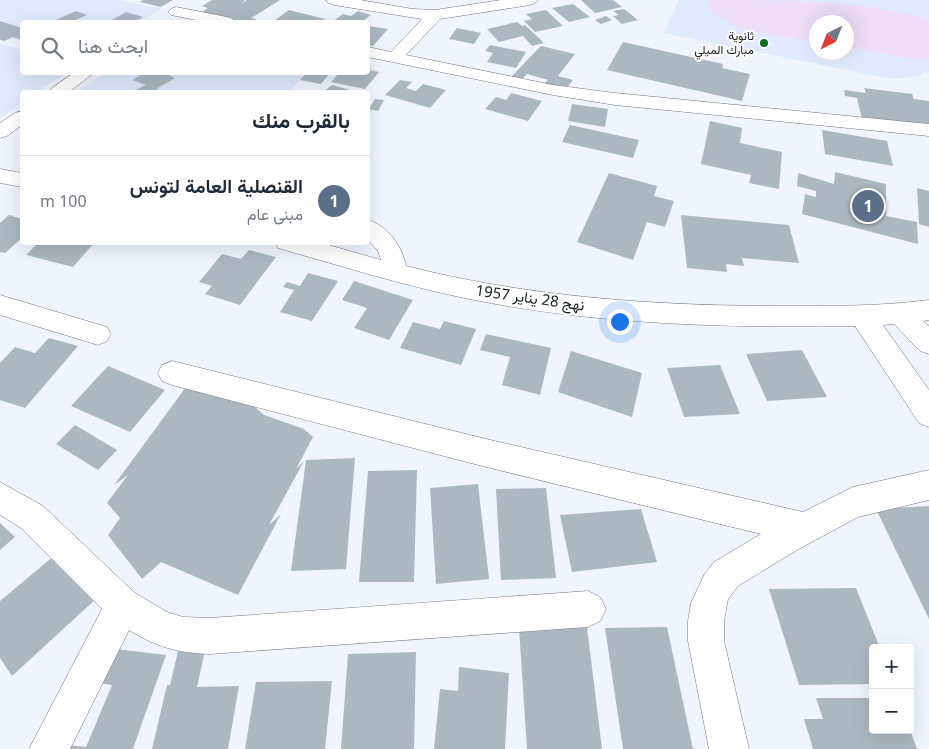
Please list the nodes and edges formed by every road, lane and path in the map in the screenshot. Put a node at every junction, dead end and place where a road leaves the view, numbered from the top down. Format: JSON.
{"nodes":[{"id":1,"x":194,"y":0,"type":"edge"},
{"id":2,"x":334,"y":0,"type":"edge"},
{"id":3,"x":530,"y":0,"type":"edge"},
{"id":4,"x":176,"y":12,"type":"junction"},
{"id":5,"x":435,"y":15,"type":"junction"},
{"id":6,"x":164,"y":20,"type":"edge"},
{"id":7,"x":217,"y":20,"type":"edge"},
{"id":8,"x":370,"y":52,"type":"edge"},
{"id":9,"x":394,"y":58,"type":"junction"},
{"id":10,"x":84,"y":75,"type":"edge"},
{"id":11,"x":61,"y":90,"type":"edge"},
{"id":12,"x":20,"y":118,"type":"edge"},
{"id":13,"x":929,"y":130,"type":"edge"},
{"id":14,"x":0,"y":132,"type":"edge"},
{"id":15,"x":370,"y":230,"type":"edge"},
{"id":16,"x":297,"y":245,"type":"edge"},
{"id":17,"x":395,"y":272,"type":"junction"},
{"id":18,"x":0,"y":305,"type":"edge"},
{"id":19,"x":929,"y":310,"type":"edge"},
{"id":20,"x":900,"y":314,"type":"junction"},
{"id":21,"x":862,"y":315,"type":"junction"},
{"id":22,"x":98,"y":334,"type":"dead end"},
{"id":23,"x":929,"y":343,"type":"edge"},
{"id":24,"x":172,"y":374,"type":"dead end"},
{"id":25,"x":929,"y":414,"type":"edge"},
{"id":26,"x":929,"y":485,"type":"edge"},
{"id":27,"x":0,"y":497,"type":"edge"},
{"id":28,"x":803,"y":528,"type":"junction"},
{"id":29,"x":123,"y":605,"type":"junction"},
{"id":30,"x":588,"y":609,"type":"dead end"},
{"id":31,"x":49,"y":749,"type":"edge"},
{"id":32,"x":729,"y":749,"type":"edge"}],
"edges":[{"from":1,"to":4,"type":"street"},
{"from":2,"to":5,"type":"street"},
{"from":3,"to":5,"type":"street"},
{"from":4,"to":6,"type":"street"},
{"from":4,"to":7,"type":"street"},
{"from":5,"to":9,"type":"street"},
{"from":8,"to":9,"type":"street"},
{"from":9,"to":13,"type":"street"},
{"from":10,"to":11,"type":"street"},
{"from":12,"to":14,"type":"street"},
{"from":15,"to":17,"type":"street"},
{"from":16,"to":17,"type":"street","name":"نهج 28 يناير 1957"},
{"from":17,"to":21,"type":"street","name":"نهج 28 يناير 1957"},
{"from":18,"to":22,"type":"street"},
{"from":19,"to":20,"type":"street","name":"نهج 28 يناير 1957"},
{"from":20,"to":21,"type":"street","name":"نهج 28 يناير 1957"},
{"from":20,"to":23,"type":"street"},
{"from":21,"to":25,"type":"street"},
{"from":24,"to":28,"type":"street"},
{"from":26,"to":28,"type":"street"},
{"from":27,"to":29,"type":"street"},
{"from":28,"to":32,"type":"street"},
{"from":29,"to":30,"type":"street"},
{"from":29,"to":31,"type":"street"}]}
